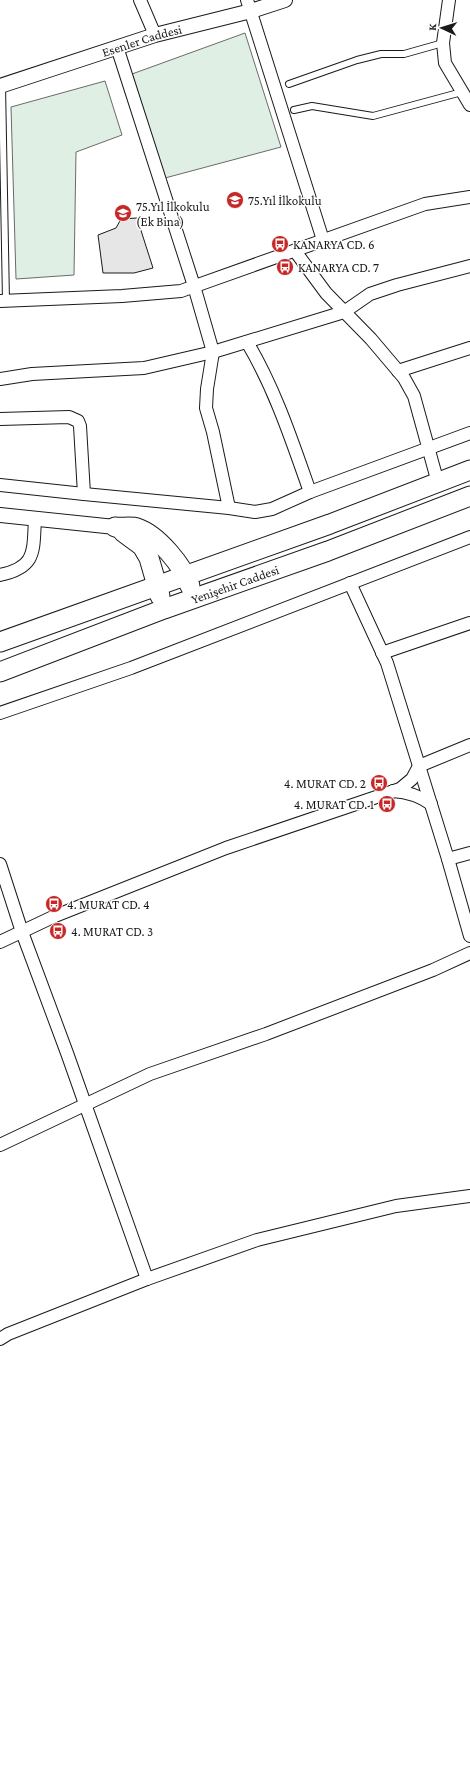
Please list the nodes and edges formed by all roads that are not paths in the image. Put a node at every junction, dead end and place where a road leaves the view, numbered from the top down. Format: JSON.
{"nodes":[{"id":1,"x":140,"y":0,"type":"edge"},
{"id":2,"x":285,"y":0,"type":"edge"},
{"id":3,"x":449,"y":0,"type":"edge"},
{"id":4,"x":249,"y":6,"type":"edge"},
{"id":5,"x":155,"y":34,"type":"junction"},
{"id":6,"x":442,"y":43,"type":"junction"},
{"id":7,"x":118,"y":47,"type":"junction"},
{"id":8,"x":289,"y":84,"type":"dead end"},
{"id":9,"x":1,"y":86,"type":"edge"},
{"id":10,"x":462,"y":92,"type":"junction"},
{"id":11,"x":470,"y":105,"type":"edge"},
{"id":12,"x":294,"y":110,"type":"dead end"},
{"id":13,"x":470,"y":196,"type":"edge"},
{"id":14,"x":323,"y":240,"type":"junction"},
{"id":15,"x":295,"y":251,"type":"junction"},
{"id":16,"x":470,"y":266,"type":"edge"},
{"id":17,"x":194,"y":286,"type":"junction"},
{"id":18,"x":3,"y":301,"type":"edge"},
{"id":19,"x":344,"y":312,"type":"junction"},
{"id":20,"x":247,"y":342,"type":"junction"},
{"id":21,"x":470,"y":348,"type":"edge"},
{"id":22,"x":213,"y":352,"type":"junction"},
{"id":23,"x":398,"y":371,"type":"junction"},
{"id":24,"x":0,"y":380,"type":"edge"},
{"id":25,"x":0,"y":419,"type":"edge"},
{"id":26,"x":470,"y":433,"type":"edge"},
{"id":27,"x":428,"y":448,"type":"junction"},
{"id":28,"x":470,"y":470,"type":"edge"},
{"id":29,"x":438,"y":483,"type":"junction"},
{"id":30,"x":0,"y":485,"type":"edge"},
{"id":31,"x":310,"y":492,"type":"junction"},
{"id":32,"x":84,"y":494,"type":"junction"},
{"id":33,"x":470,"y":496,"type":"edge"},
{"id":34,"x":229,"y":508,"type":"junction"},
{"id":35,"x":0,"y":515,"type":"edge"},
{"id":36,"x":35,"y":519,"type":"junction"},
{"id":37,"x":115,"y":528,"type":"junction"},
{"id":38,"x":470,"y":537,"type":"edge"},
{"id":39,"x":0,"y":575,"type":"edge"},
{"id":40,"x":186,"y":575,"type":"junction"},
{"id":41,"x":350,"y":583,"type":"junction"},
{"id":42,"x":157,"y":585,"type":"junction"},
{"id":43,"x":194,"y":598,"type":"junction"},
{"id":44,"x":164,"y":609,"type":"junction"},
{"id":45,"x":470,"y":623,"type":"edge"},
{"id":46,"x":0,"y":642,"type":"edge"},
{"id":47,"x":382,"y":653,"type":"junction"},
{"id":48,"x":0,"y":672,"type":"edge"},
{"id":49,"x":0,"y":713,"type":"edge"},
{"id":50,"x":470,"y":745,"type":"edge"},
{"id":51,"x":419,"y":766,"type":"junction"},
{"id":52,"x":393,"y":791,"type":"junction"},
{"id":53,"x":431,"y":804,"type":"junction"},
{"id":54,"x":470,"y":853,"type":"edge"},
{"id":55,"x":448,"y":860,"type":"junction"},
{"id":56,"x":0,"y":864,"type":"edge"},
{"id":57,"x":22,"y":932,"type":"junction"},
{"id":58,"x":470,"y":936,"type":"edge"},
{"id":59,"x":0,"y":942,"type":"edge"},
{"id":60,"x":470,"y":953,"type":"edge"},
{"id":61,"x":85,"y":1104,"type":"junction"},
{"id":62,"x":0,"y":1145,"type":"edge"},
{"id":63,"x":470,"y":1196,"type":"edge"},
{"id":64,"x":147,"y":1279,"type":"junction"},
{"id":65,"x":0,"y":1339,"type":"edge"}],
"edges":[{"from":1,"to":5,"type":"street"},
{"from":2,"to":4,"type":"street","name":"Esenler Caddesi"},
{"from":3,"to":6,"type":"street"},
{"from":4,"to":5,"type":"street","name":"Esenler Caddesi"},
{"from":4,"to":14,"type":"street"},
{"from":5,"to":7,"type":"street","name":"Esenler Caddesi"},
{"from":6,"to":8,"type":"lane"},
{"from":6,"to":10,"type":"street"},
{"from":7,"to":9,"type":"street","name":"Esenler Caddesi"},
{"from":7,"to":17,"type":"street"},
{"from":9,"to":18,"type":"lane"},
{"from":10,"to":11,"type":"street"},
{"from":10,"to":12,"type":"lane"},
{"from":13,"to":14,"type":"street"},
{"from":14,"to":15,"type":"street"},
{"from":15,"to":17,"type":"street"},
{"from":15,"to":19,"type":"street"},
{"from":16,"to":19,"type":"street"},
{"from":17,"to":18,"type":"street"},
{"from":17,"to":22,"type":"street"},
{"from":19,"to":20,"type":"street"},
{"from":19,"to":23,"type":"street"},
{"from":20,"to":22,"type":"street"},
{"from":20,"to":31,"type":"street"},
{"from":21,"to":23,"type":"street"},
{"from":22,"to":24,"type":"street"},
{"from":22,"to":34,"type":"street"},
{"from":23,"to":27,"type":"street"},
{"from":25,"to":32,"type":"street"},
{"from":26,"to":27,"type":"street"},
{"from":27,"to":29,"type":"street"},
{"from":27,"to":31,"type":"street"},
{"from":28,"to":29,"type":"highway","name":"Yenişehir Caddesi"},
{"from":29,"to":40,"type":"highway","name":"Yenişehir Caddesi"},
{"from":30,"to":32,"type":"street"},
{"from":31,"to":34,"type":"street"},
{"from":32,"to":34,"type":"street"},
{"from":33,"to":43,"type":"highway","name":"Yenişehir Caddesi"},
{"from":35,"to":36,"type":"street"},
{"from":36,"to":37,"type":"street"},
{"from":36,"to":39,"type":"street"},
{"from":37,"to":40,"type":"highway"},
{"from":37,"to":42,"type":"highway"},
{"from":38,"to":41,"type":"street"},
{"from":40,"to":42,"type":"highway","name":"Yenişehir Caddesi"},
{"from":40,"to":43,"type":"highway"},
{"from":41,"to":47,"type":"street"},
{"from":41,"to":49,"type":"street"},
{"from":42,"to":44,"type":"highway"},
{"from":42,"to":46,"type":"highway","name":"Yenişehir Caddesi"},
{"from":43,"to":44,"type":"highway","name":"Yenişehir Caddesi"},
{"from":44,"to":48,"type":"highway","name":"Yenişehir Caddesi"},
{"from":45,"to":47,"type":"street"},
{"from":47,"to":51,"type":"street"},
{"from":50,"to":51,"type":"street"},
{"from":51,"to":52,"type":"street"},
{"from":51,"to":53,"type":"street"},
{"from":52,"to":53,"type":"street"},
{"from":52,"to":57,"type":"street"},
{"from":53,"to":55,"type":"street"},
{"from":54,"to":55,"type":"street"},
{"from":55,"to":58,"type":"street"},
{"from":56,"to":57,"type":"street"},
{"from":57,"to":59,"type":"street"},
{"from":57,"to":61,"type":"street"},
{"from":60,"to":61,"type":"street"},
{"from":61,"to":62,"type":"street"},
{"from":61,"to":64,"type":"street"},
{"from":63,"to":64,"type":"street"},
{"from":64,"to":65,"type":"street"}]}
